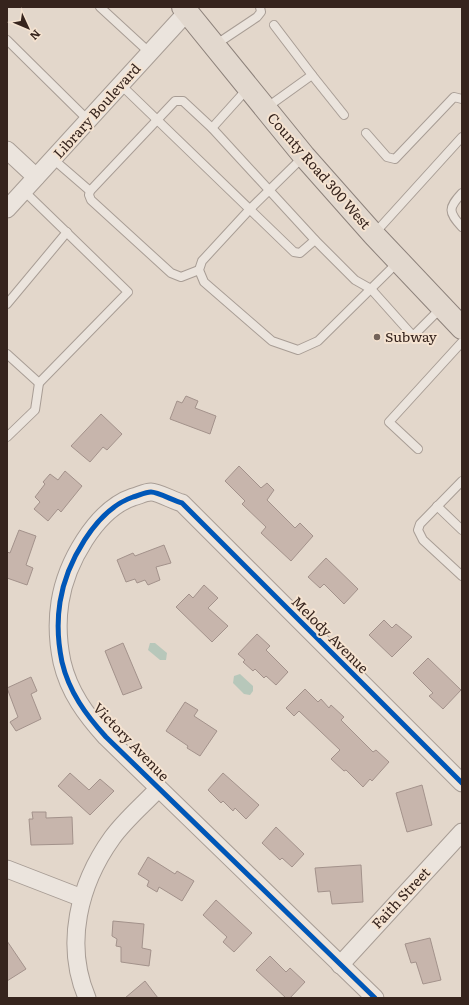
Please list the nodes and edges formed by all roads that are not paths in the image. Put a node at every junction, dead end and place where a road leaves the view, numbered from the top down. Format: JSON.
{"nodes":[{"id":1,"x":100,"y":7,"type":"edge"},
{"id":2,"x":260,"y":7,"type":"edge"},
{"id":3,"x":185,"y":10,"type":"edge"},
{"id":4,"x":274,"y":25,"type":"dead end"},
{"id":5,"x":7,"y":40,"type":"edge"},
{"id":6,"x":214,"y":46,"type":"junction"},
{"id":7,"x":150,"y":53,"type":"junction"},
{"id":8,"x":312,"y":75,"type":"junction"},
{"id":9,"x":121,"y":85,"type":"junction"},
{"id":10,"x":249,"y":88,"type":"junction"},
{"id":11,"x":462,"y":99,"type":"edge"},
{"id":12,"x":265,"y":108,"type":"junction"},
{"id":13,"x":344,"y":115,"type":"dead end"},
{"id":14,"x":88,"y":120,"type":"junction"},
{"id":15,"x":158,"y":120,"type":"junction"},
{"id":16,"x":212,"y":128,"type":"junction"},
{"id":17,"x":366,"y":133,"type":"dead end"},
{"id":18,"x":462,"y":137,"type":"edge"},
{"id":19,"x":7,"y":150,"type":"edge"},
{"id":20,"x":304,"y":156,"type":"junction"},
{"id":21,"x":53,"y":159,"type":"junction"},
{"id":22,"x":36,"y":177,"type":"junction"},
{"id":23,"x":24,"y":191,"type":"junction"},
{"id":24,"x":90,"y":191,"type":"junction"},
{"id":25,"x":270,"y":192,"type":"junction"},
{"id":26,"x":462,"y":193,"type":"edge"},
{"id":27,"x":250,"y":209,"type":"junction"},
{"id":28,"x":7,"y":210,"type":"edge"},
{"id":29,"x":462,"y":227,"type":"edge"},
{"id":30,"x":67,"y":232,"type":"junction"},
{"id":31,"x":374,"y":235,"type":"junction"},
{"id":32,"x":315,"y":240,"type":"junction"},
{"id":33,"x":399,"y":262,"type":"junction"},
{"id":34,"x":199,"y":270,"type":"junction"},
{"id":35,"x":371,"y":289,"type":"junction"},
{"id":36,"x":7,"y":304,"type":"edge"},
{"id":37,"x":441,"y":308,"type":"junction"},
{"id":38,"x":461,"y":329,"type":"edge"},
{"id":39,"x":7,"y":354,"type":"edge"},
{"id":40,"x":39,"y":383,"type":"junction"},
{"id":41,"x":7,"y":437,"type":"edge"},
{"id":42,"x":418,"y":449,"type":"dead end"},
{"id":43,"x":462,"y":481,"type":"edge"},
{"id":44,"x":182,"y":504,"type":"joint"},
{"id":45,"x":437,"y":506,"type":"junction"},
{"id":46,"x":462,"y":530,"type":"edge"},
{"id":47,"x":462,"y":576,"type":"edge"},
{"id":48,"x":462,"y":783,"type":"edge"},
{"id":49,"x":158,"y":789,"type":"junction"},
{"id":50,"x":462,"y":832,"type":"edge"},
{"id":51,"x":7,"y":869,"type":"edge"},
{"id":52,"x":82,"y":898,"type":"junction"},
{"id":53,"x":340,"y":965,"type":"junction"},
{"id":54,"x":87,"y":998,"type":"edge"},
{"id":55,"x":375,"y":998,"type":"edge"}],
"edges":[{"from":1,"to":7,"type":"lane"},
{"from":2,"to":6,"type":"lane"},
{"from":3,"to":6,"type":"main road","name":"County Road 300 West"},
{"from":3,"to":7,"type":"street","name":"Library Boulevard"},
{"from":4,"to":8,"type":"lane"},
{"from":5,"to":14,"type":"lane"},
{"from":6,"to":10,"type":"main road","name":"County Road 300 West"},
{"from":7,"to":9,"type":"street","name":"Library Boulevard"},
{"from":8,"to":12,"type":"lane"},
{"from":8,"to":13,"type":"lane"},
{"from":9,"to":14,"type":"street","name":"Library Boulevard"},
{"from":9,"to":15,"type":"lane"},
{"from":10,"to":12,"type":"main road","name":"County Road 300 West"},
{"from":10,"to":16,"type":"lane"},
{"from":11,"to":17,"type":"lane"},
{"from":12,"to":20,"type":"main road","name":"County Road 300 West"},
{"from":14,"to":21,"type":"street","name":"Library Boulevard"},
{"from":15,"to":16,"type":"lane"},
{"from":15,"to":24,"type":"lane"},
{"from":15,"to":27,"type":"lane"},
{"from":16,"to":25,"type":"lane"},
{"from":18,"to":31,"type":"lane"},
{"from":19,"to":22,"type":"street"},
{"from":20,"to":25,"type":"lane"},
{"from":20,"to":31,"type":"main road","name":"County Road 300 West"},
{"from":21,"to":22,"type":"street","name":"Library Boulevard"},
{"from":21,"to":24,"type":"lane"},
{"from":22,"to":23,"type":"street","name":"Library Boulevard"},
{"from":23,"to":28,"type":"street","name":"Library Boulevard"},
{"from":23,"to":30,"type":"lane"},
{"from":24,"to":34,"type":"lane"},
{"from":25,"to":27,"type":"lane"},
{"from":25,"to":32,"type":"lane"},
{"from":26,"to":29,"type":"lane"},
{"from":27,"to":32,"type":"lane"},
{"from":27,"to":34,"type":"lane"},
{"from":30,"to":36,"type":"lane"},
{"from":30,"to":40,"type":"lane"},
{"from":31,"to":33,"type":"main road","name":"County Road 300 West"},
{"from":32,"to":35,"type":"lane"},
{"from":33,"to":35,"type":"lane"},
{"from":33,"to":37,"type":"main road","name":"County Road 300 West"},
{"from":34,"to":35,"type":"lane"},
{"from":35,"to":37,"type":"lane"},
{"from":37,"to":38,"type":"main road","name":"County Road 300 West"},
{"from":38,"to":42,"type":"lane"},
{"from":39,"to":40,"type":"lane"},
{"from":40,"to":41,"type":"lane"},
{"from":43,"to":45,"type":"lane"},
{"from":44,"to":48,"type":"street","name":"Melody Avenue"},
{"from":44,"to":49,"type":"street","name":"Victory Avenue"},
{"from":45,"to":46,"type":"lane"},
{"from":45,"to":47,"type":"lane"},
{"from":49,"to":52,"type":"street"},
{"from":49,"to":53,"type":"street","name":"Victory Avenue"},
{"from":50,"to":53,"type":"street","name":"Faith Street"},
{"from":51,"to":52,"type":"street"},
{"from":52,"to":54,"type":"street"},
{"from":53,"to":55,"type":"street","name":"Victory Avenue"}]}
